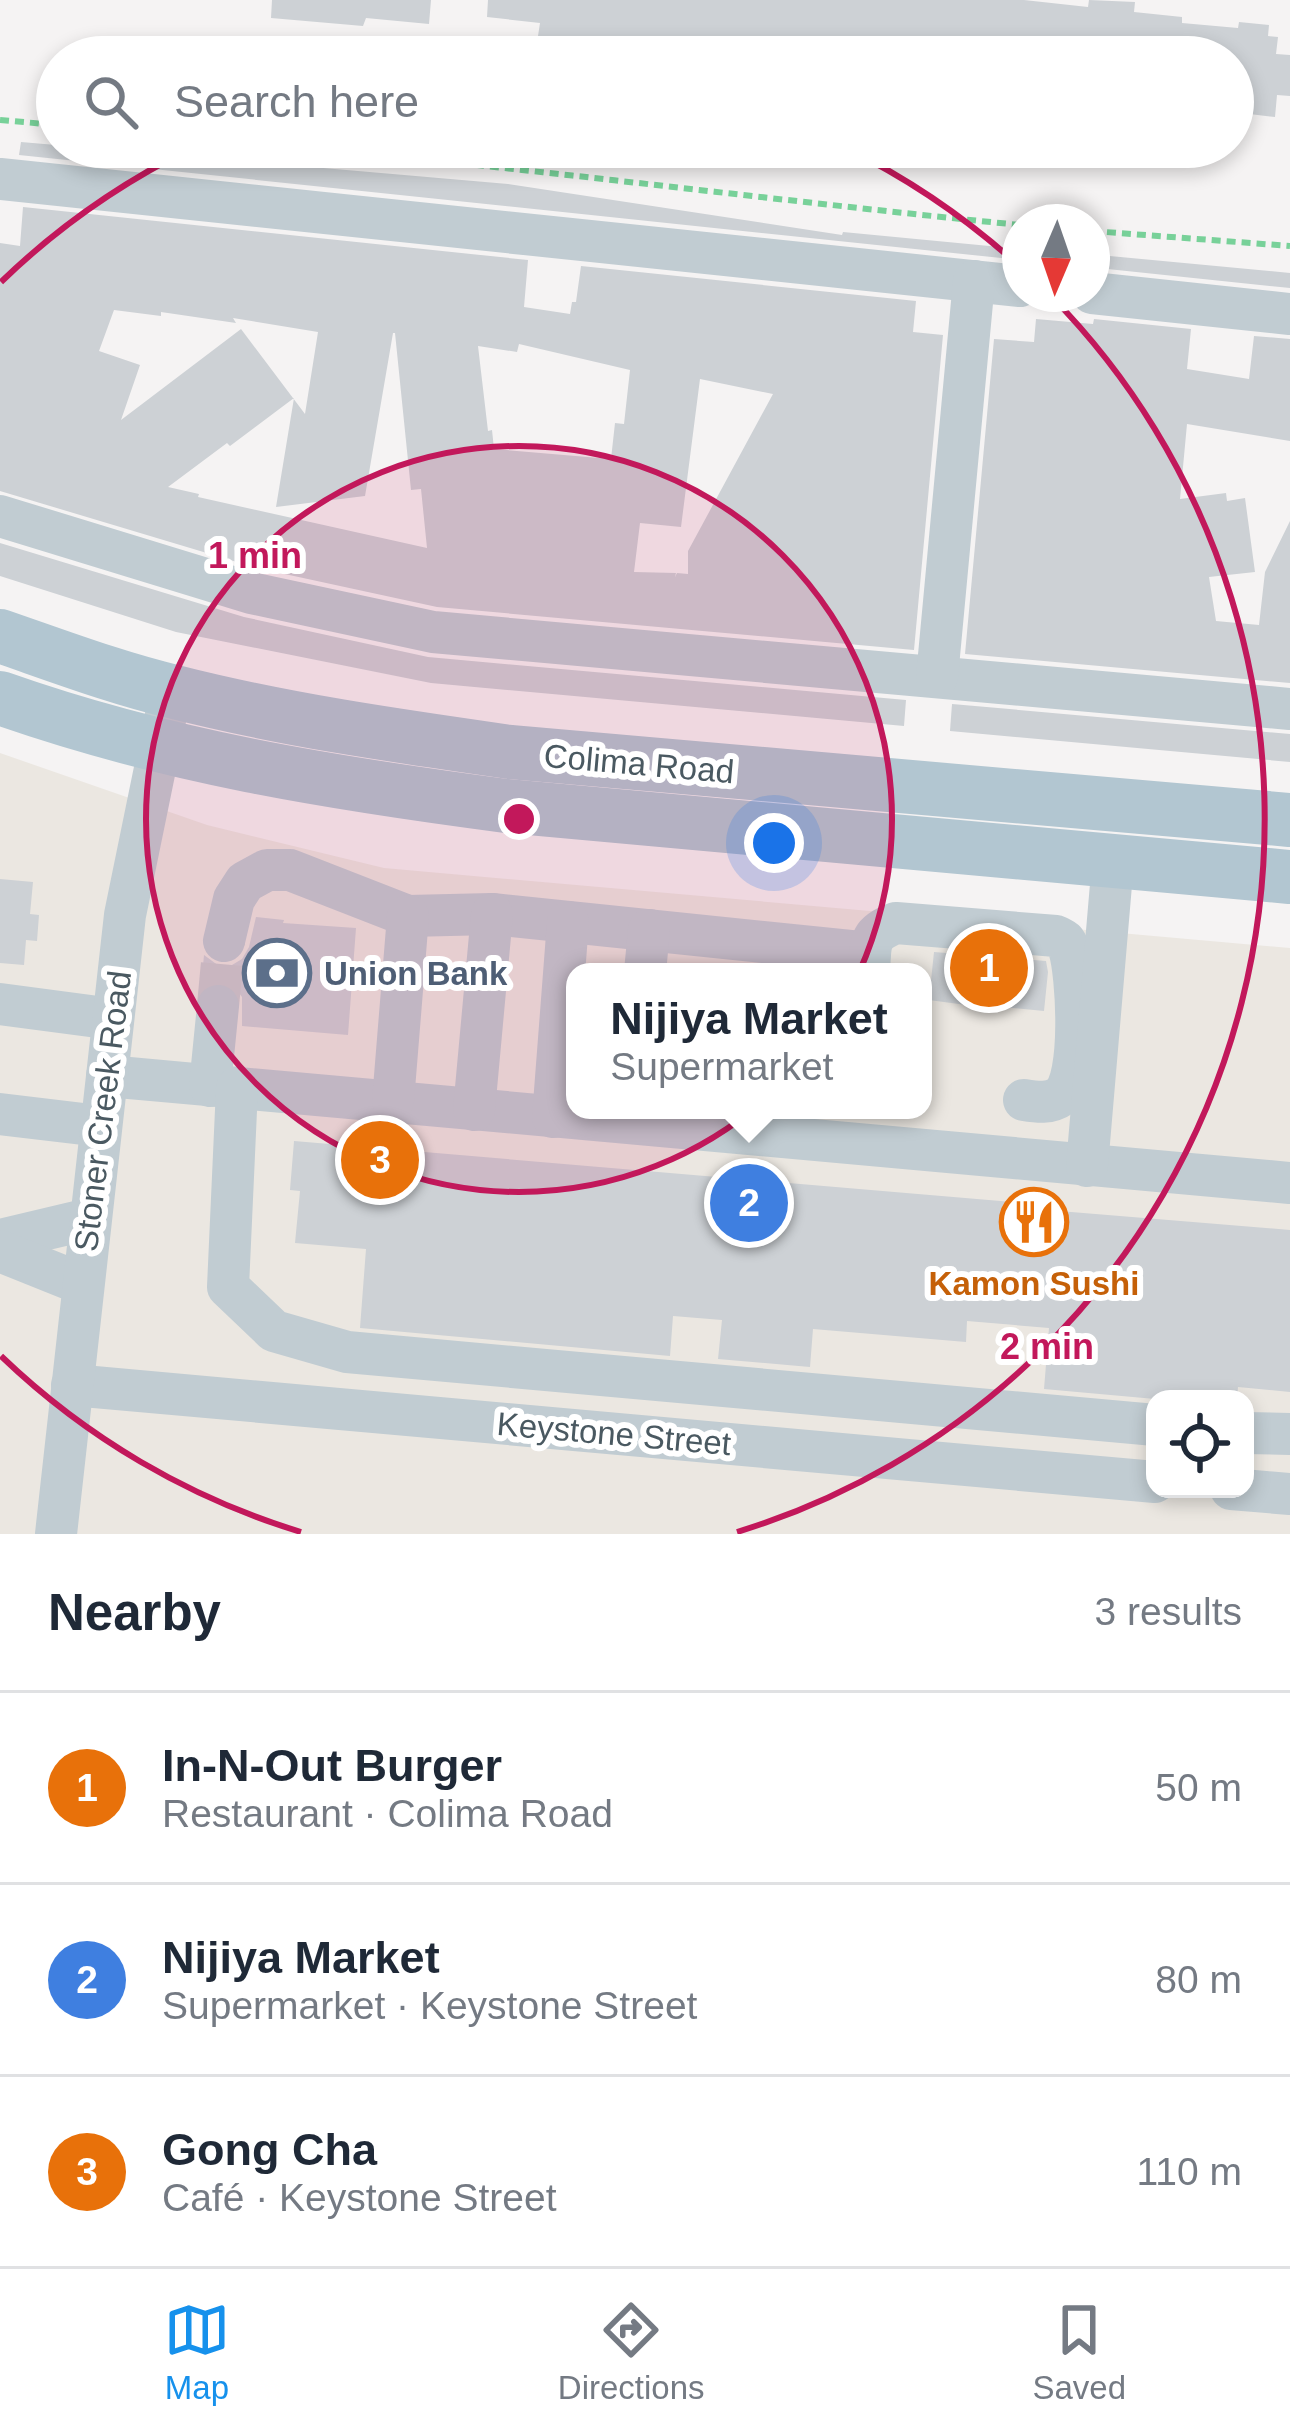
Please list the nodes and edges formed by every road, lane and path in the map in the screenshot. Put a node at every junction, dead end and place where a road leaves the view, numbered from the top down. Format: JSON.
{"nodes":[{"id":1,"x":0,"y":120,"type":"edge"},
{"id":2,"x":36,"y":123,"type":"edge"},
{"id":3,"x":517,"y":168,"type":"edge"},
{"id":4,"x":0,"y":179,"type":"edge"},
{"id":5,"x":1002,"y":223,"type":"edge"},
{"id":6,"x":1110,"y":232,"type":"edge"},
{"id":7,"x":1290,"y":246,"type":"edge"},
{"id":8,"x":974,"y":281,"type":"junction"},
{"id":9,"x":1002,"y":284,"type":"edge"},
{"id":10,"x":1110,"y":295,"type":"edge"},
{"id":11,"x":1290,"y":314,"type":"edge"},
{"id":12,"x":0,"y":516,"type":"edge"},
{"id":13,"x":0,"y":636,"type":"edge"},
{"id":14,"x":938,"y":677,"type":"junction"},
{"id":15,"x":171,"y":692,"type":"junction"},
{"id":16,"x":0,"y":698,"type":"edge"},
{"id":17,"x":1290,"y":709,"type":"edge"},
{"id":18,"x":159,"y":747,"type":"junction"},
{"id":19,"x":1169,"y":809,"type":"junction"},
{"id":20,"x":1290,"y":820,"type":"edge"},
{"id":21,"x":1113,"y":860,"type":"junction"},
{"id":22,"x":1290,"y":877,"type":"edge"},
{"id":23,"x":492,"y":914,"type":"junction"},
{"id":24,"x":408,"y":916,"type":"junction"},
{"id":25,"x":568,"y":922,"type":"junction"},
{"id":26,"x":224,"y":941,"type":"tunnel mouth"},
{"id":27,"x":647,"y":951,"type":"edge"},
{"id":28,"x":713,"y":955,"type":"edge"},
{"id":29,"x":793,"y":959,"type":"edge"},
{"id":30,"x":870,"y":963,"type":"edge"},
{"id":31,"x":0,"y":1004,"type":"edge"},
{"id":32,"x":218,"y":1006,"type":"tunnel mouth"},
{"id":33,"x":113,"y":1019,"type":"junction"},
{"id":34,"x":106,"y":1076,"type":"junction"},
{"id":35,"x":224,"y":1087,"type":"junction"},
{"id":36,"x":1024,"y":1100,"type":"dead end"},
{"id":37,"x":393,"y":1101,"type":"junction"},
{"id":38,"x":474,"y":1110,"type":"junction"},
{"id":39,"x":0,"y":1114,"type":"edge"},
{"id":40,"x":553,"y":1117,"type":"junction"},
{"id":41,"x":566,"y":1117,"type":"edge"},
{"id":42,"x":698,"y":1120,"type":"edge"},
{"id":43,"x":777,"y":1124,"type":"edge"},
{"id":44,"x":100,"y":1126,"type":"junction"},
{"id":45,"x":855,"y":1127,"type":"edge"},
{"id":46,"x":1087,"y":1166,"type":"junction"},
{"id":47,"x":1290,"y":1183,"type":"edge"},
{"id":48,"x":89,"y":1219,"type":"junction"},
{"id":49,"x":0,"y":1240,"type":"edge"},
{"id":50,"x":0,"y":1251,"type":"edge"},
{"id":51,"x":82,"y":1284,"type":"junction"},
{"id":52,"x":347,"y":1352,"type":"junction"},
{"id":53,"x":601,"y":1374,"type":"junction"},
{"id":54,"x":72,"y":1385,"type":"junction"},
{"id":55,"x":980,"y":1408,"type":"junction"},
{"id":56,"x":346,"y":1409,"type":"junction"},
{"id":57,"x":1146,"y":1424,"type":"edge"},
{"id":58,"x":596,"y":1432,"type":"junction"},
{"id":59,"x":1254,"y":1432,"type":"edge"},
{"id":60,"x":1290,"y":1434,"type":"edge"},
{"id":61,"x":972,"y":1466,"type":"junction"},
{"id":62,"x":1146,"y":1481,"type":"edge"},
{"id":63,"x":1254,"y":1491,"type":"edge"},
{"id":64,"x":1290,"y":1494,"type":"edge"},
{"id":65,"x":56,"y":1534,"type":"edge"}],
"edges":[{"from":1,"to":2,"type":"path"},
{"from":3,"to":5,"type":"path"},
{"from":4,"to":8,"type":"street"},
{"from":6,"to":7,"type":"path"},
{"from":8,"to":9,"type":"street"},
{"from":8,"to":14,"type":"street"},
{"from":10,"to":11,"type":"street"},
{"from":12,"to":14,"type":"street"},
{"from":13,"to":15,"type":"main road","name":"Colima Road"},
{"from":14,"to":17,"type":"street"},
{"from":15,"to":18,"type":"street","name":"Stoner Creek Road"},
{"from":15,"to":19,"type":"main road","name":"Colima Road"},
{"from":16,"to":18,"type":"main road","name":"Colima Road"},
{"from":18,"to":21,"type":"main road","name":"Colima Road"},
{"from":18,"to":33,"type":"street","name":"Stoner Creek Road"},
{"from":19,"to":20,"type":"main road","name":"Colima Road"},
{"from":19,"to":21,"type":"main road"},
{"from":21,"to":22,"type":"main road","name":"Colima Road"},
{"from":21,"to":46,"type":"street"},
{"from":23,"to":24,"type":"street"},
{"from":23,"to":25,"type":"street"},
{"from":23,"to":38,"type":"street"},
{"from":24,"to":26,"type":"street"},
{"from":24,"to":37,"type":"street"},
{"from":25,"to":27,"type":"street"},
{"from":25,"to":40,"type":"street"},
{"from":27,"to":28,"type":"street"},
{"from":28,"to":29,"type":"street"},
{"from":29,"to":30,"type":"street"},
{"from":30,"to":36,"type":"street"},
{"from":31,"to":33,"type":"street"},
{"from":32,"to":35,"type":"street"},
{"from":33,"to":34,"type":"street","name":"Stoner Creek Road"},
{"from":34,"to":35,"type":"street"},
{"from":34,"to":44,"type":"street","name":"Stoner Creek Road"},
{"from":35,"to":37,"type":"street"},
{"from":35,"to":52,"type":"street"},
{"from":37,"to":38,"type":"street"},
{"from":38,"to":40,"type":"street"},
{"from":39,"to":44,"type":"street"},
{"from":40,"to":41,"type":"street"},
{"from":42,"to":43,"type":"street"},
{"from":43,"to":45,"type":"street"},
{"from":44,"to":48,"type":"street","name":"Stoner Creek Road"},
{"from":45,"to":46,"type":"street"},
{"from":46,"to":47,"type":"street"},
{"from":48,"to":49,"type":"street"},
{"from":48,"to":51,"type":"street","name":"Stoner Creek Road"},
{"from":50,"to":51,"type":"street"},
{"from":51,"to":54,"type":"street","name":"Stoner Creek Road"},
{"from":52,"to":53,"type":"street"},
{"from":52,"to":56,"type":"street"},
{"from":53,"to":55,"type":"street"},
{"from":53,"to":58,"type":"street"},
{"from":54,"to":56,"type":"street","name":"Keystone Street"},
{"from":54,"to":65,"type":"street","name":"Stoner Creek Road"},
{"from":55,"to":57,"type":"street"},
{"from":55,"to":61,"type":"street"},
{"from":56,"to":58,"type":"street","name":"Keystone Street"},
{"from":58,"to":61,"type":"street","name":"Keystone Street"},
{"from":59,"to":60,"type":"street"},
{"from":61,"to":62,"type":"street","name":"Keystone Street"},
{"from":63,"to":64,"type":"street"}]}
